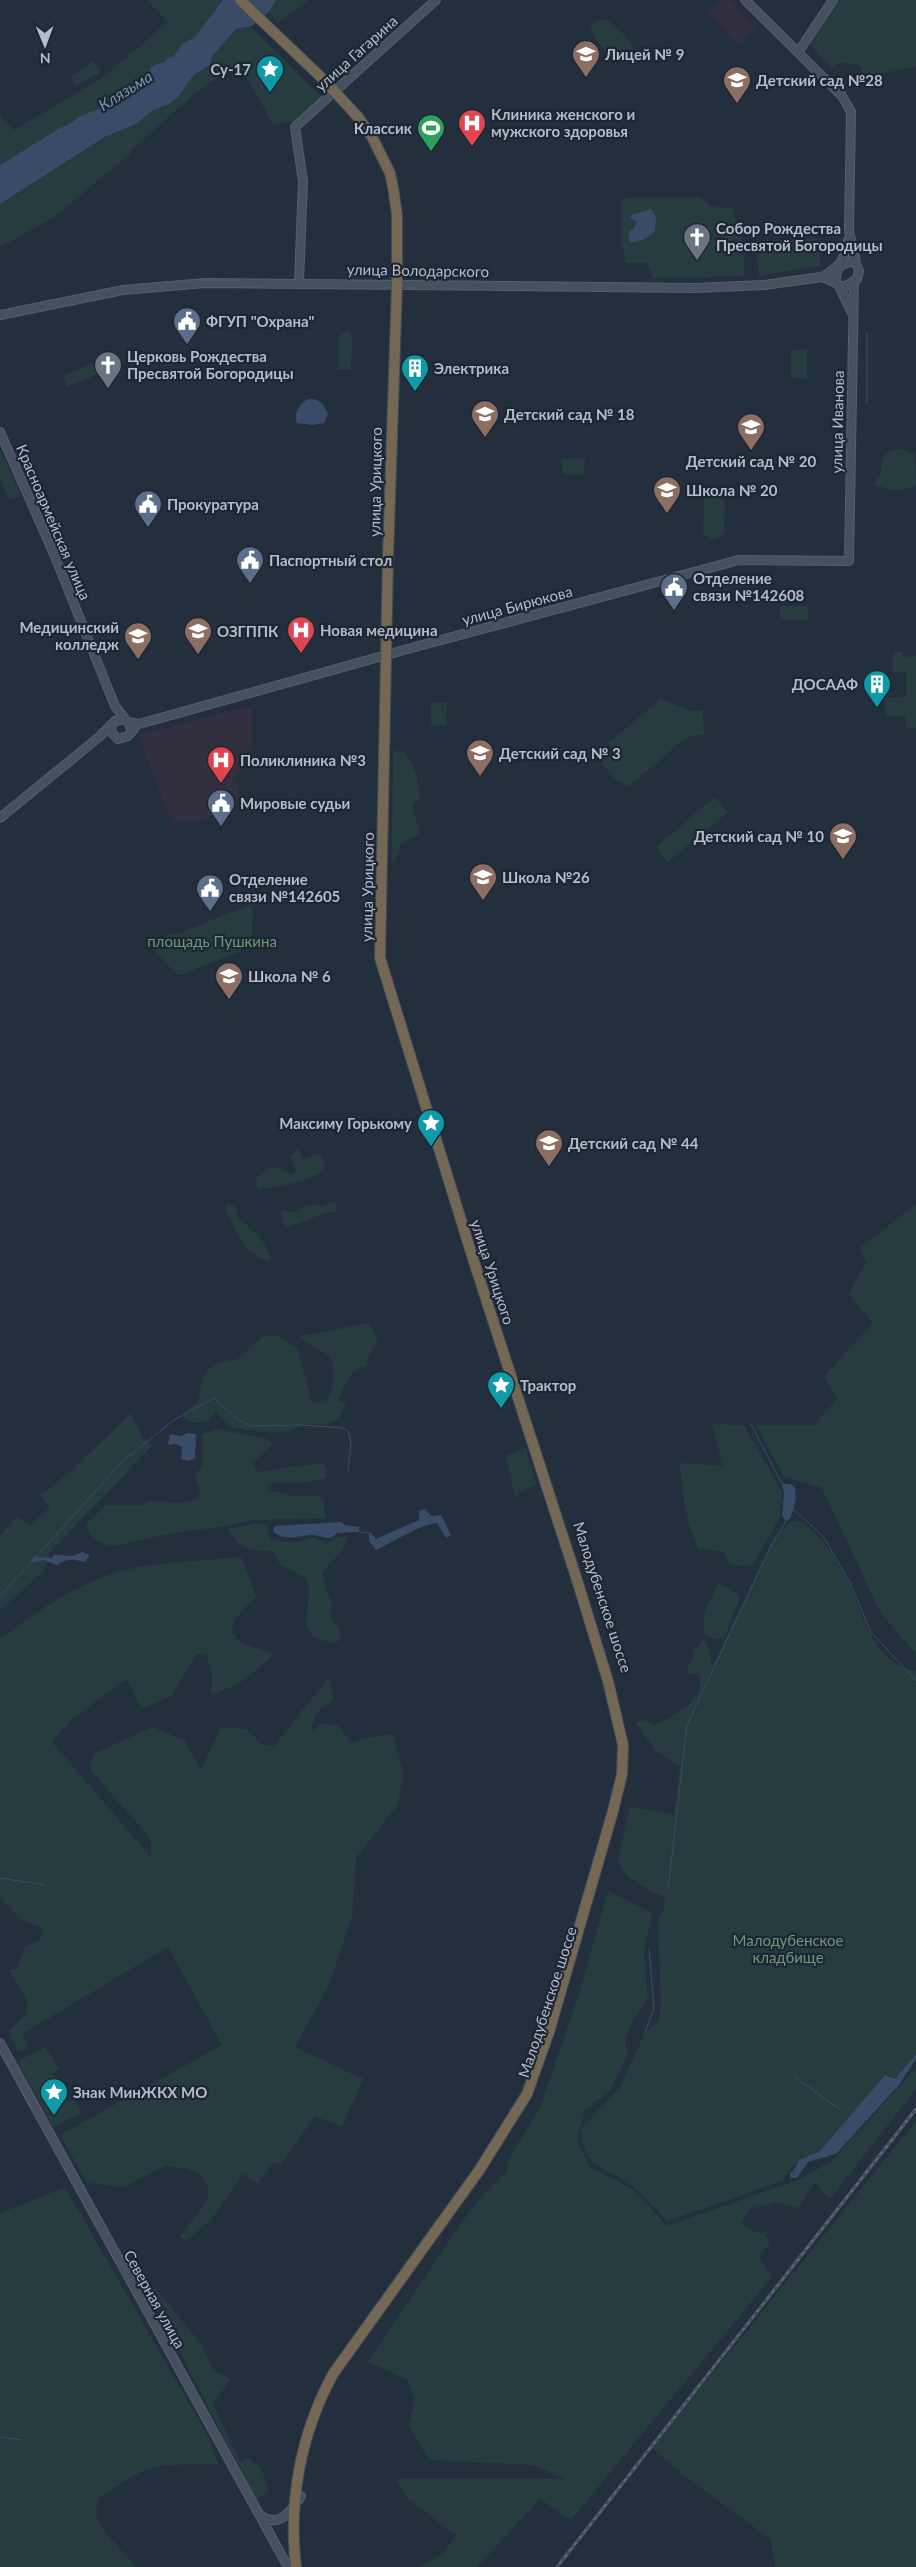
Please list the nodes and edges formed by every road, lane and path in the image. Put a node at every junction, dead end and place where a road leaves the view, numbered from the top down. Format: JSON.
{"nodes":[{"id":1,"x":240,"y":0,"type":"edge"},
{"id":2,"x":436,"y":0,"type":"edge"},
{"id":3,"x":745,"y":0,"type":"edge"},
{"id":4,"x":832,"y":0,"type":"edge"},
{"id":5,"x":799,"y":51,"type":"junction"},
{"id":6,"x":335,"y":91,"type":"junction"},
{"id":7,"x":850,"y":234,"type":"junction"},
{"id":8,"x":856,"y":263,"type":"junction"},
{"id":9,"x":839,"y":266,"type":"junction"},
{"id":10,"x":822,"y":276,"type":"junction"},
{"id":11,"x":299,"y":282,"type":"junction"},
{"id":12,"x":854,"y":283,"type":"junction"},
{"id":13,"x":397,"y":284,"type":"junction"},
{"id":14,"x":837,"y":284,"type":"junction"},
{"id":15,"x":0,"y":315,"type":"edge"},
{"id":16,"x":853,"y":323,"type":"junction"},
{"id":17,"x":0,"y":432,"type":"edge"},
{"id":18,"x":849,"y":561,"type":"joint"},
{"id":19,"x":386,"y":655,"type":"junction"},
{"id":20,"x":115,"y":706,"type":"junction"},
{"id":21,"x":126,"y":721,"type":"junction"},
{"id":22,"x":113,"y":722,"type":"junction"},
{"id":23,"x":139,"y":724,"type":"junction"},
{"id":24,"x":131,"y":732,"type":"junction"},
{"id":25,"x":99,"y":737,"type":"junction"},
{"id":26,"x":115,"y":738,"type":"junction"},
{"id":27,"x":0,"y":818,"type":"edge"},
{"id":28,"x":549,"y":1486,"type":"junction"},
{"id":29,"x":0,"y":2043,"type":"edge"},
{"id":30,"x":301,"y":2496,"type":"junction"},
{"id":31,"x":294,"y":2508,"type":"junction"},
{"id":32,"x":258,"y":2513,"type":"junction"},
{"id":33,"x":288,"y":2567,"type":"edge"},
{"id":34,"x":296,"y":2567,"type":"edge"},
{"id":35,"x":302,"y":2567,"type":"edge"}],
"edges":[{"from":1,"to":6,"type":"highway","name":"улица Урицкого"},
{"from":2,"to":6,"type":"street","name":"улица Гагарина"},
{"from":3,"to":5,"type":"street"},
{"from":4,"to":5,"type":"street"},
{"from":5,"to":7,"type":"street"},
{"from":6,"to":11,"type":"street","name":"улица Гагарина"},
{"from":6,"to":13,"type":"highway","name":"улица Урицкого"},
{"from":7,"to":8,"type":"street"},
{"from":7,"to":9,"type":"street"},
{"from":8,"to":9,"type":"street"},
{"from":8,"to":12,"type":"street"},
{"from":9,"to":10,"type":"street"},
{"from":9,"to":14,"type":"street"},
{"from":10,"to":13,"type":"street","name":"улица Володарского"},
{"from":10,"to":14,"type":"street"},
{"from":11,"to":13,"type":"street","name":"улица Володарского"},
{"from":11,"to":15,"type":"street","name":"улица Володарского"},
{"from":12,"to":14,"type":"street"},
{"from":12,"to":16,"type":"street","name":"улица Иванова"},
{"from":13,"to":19,"type":"highway","name":"улица Урицкого"},
{"from":14,"to":16,"type":"street"},
{"from":16,"to":18,"type":"street","name":"улица Иванова"},
{"from":17,"to":20,"type":"street","name":"Красноармейская улица"},
{"from":18,"to":19,"type":"street","name":"улица Бирюкова"},
{"from":19,"to":23,"type":"street","name":"улица Бирюкова"},
{"from":19,"to":28,"type":"highway","name":"улица Урицкого"},
{"from":20,"to":21,"type":"street"},
{"from":20,"to":22,"type":"street"},
{"from":21,"to":22,"type":"street"},
{"from":21,"to":23,"type":"street"},
{"from":21,"to":24,"type":"street"},
{"from":22,"to":25,"type":"street"},
{"from":22,"to":26,"type":"street"},
{"from":23,"to":24,"type":"street"},
{"from":24,"to":26,"type":"street"},
{"from":25,"to":26,"type":"street"},
{"from":25,"to":27,"type":"street"},
{"from":28,"to":30,"type":"highway","name":"Малодубенское шоссе"},
{"from":28,"to":31,"type":"highway","name":"Малодубенское шоссе"},
{"from":29,"to":32,"type":"street","name":"Северная улица"},
{"from":30,"to":31,"type":"street"},
{"from":30,"to":35,"type":"highway","name":"Малодубенское шоссе"},
{"from":31,"to":32,"type":"street"},
{"from":31,"to":34,"type":"highway","name":"Малодубенское шоссе"},
{"from":32,"to":33,"type":"street","name":"Северная улица"}]}
